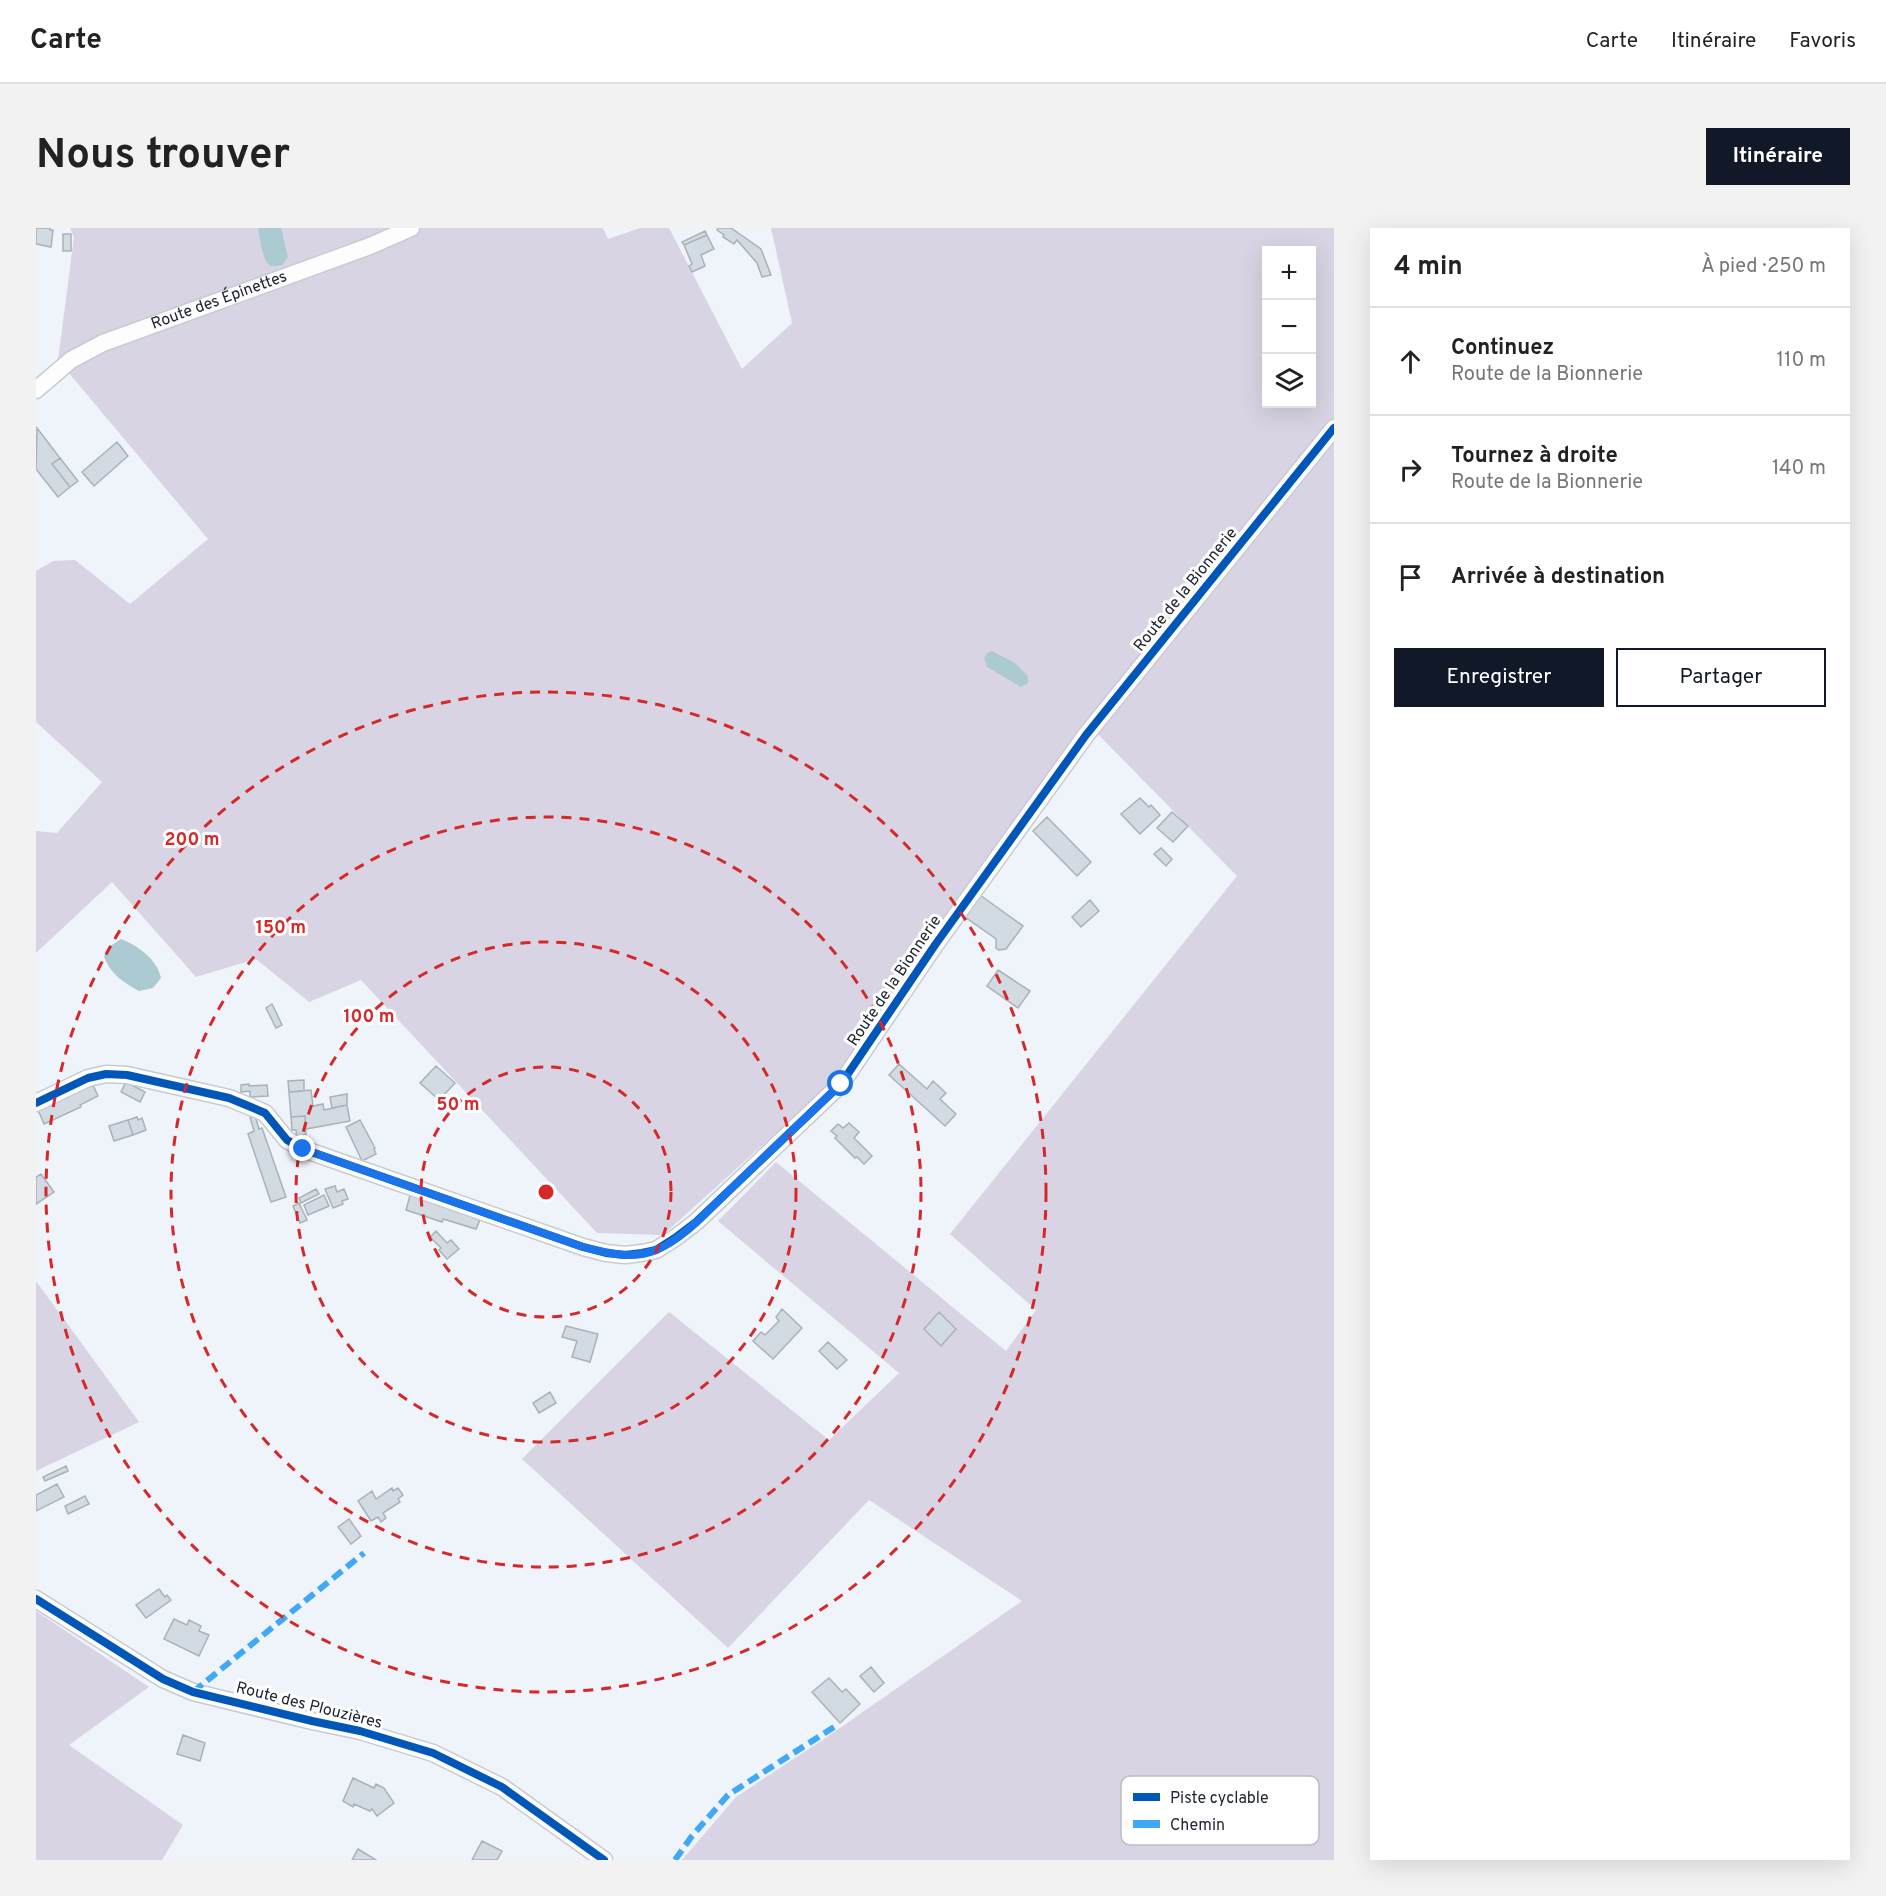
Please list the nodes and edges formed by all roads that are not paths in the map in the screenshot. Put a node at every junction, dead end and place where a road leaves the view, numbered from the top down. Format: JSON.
{"nodes":[{"id":1,"x":411,"y":228,"type":"edge"},
{"id":2,"x":36,"y":390,"type":"edge"},
{"id":3,"x":1334,"y":428,"type":"edge"},
{"id":4,"x":36,"y":1103,"type":"edge"},
{"id":5,"x":36,"y":1599,"type":"edge"},
{"id":6,"x":604,"y":1860,"type":"edge"}],
"edges":[{"from":1,"to":2,"type":"street","name":"Route des Épinettes"},
{"from":3,"to":4,"type":"street","name":"Route de la Bionnerie"},
{"from":5,"to":6,"type":"street","name":"Route des Plouzières"}]}
